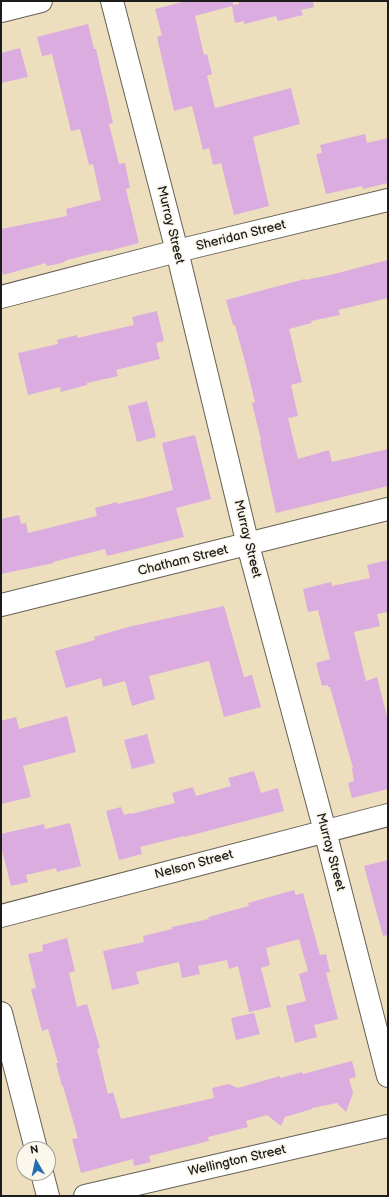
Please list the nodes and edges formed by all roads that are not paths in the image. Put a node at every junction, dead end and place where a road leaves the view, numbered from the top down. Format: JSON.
{"nodes":[{"id":1,"x":41,"y":1,"type":"edge"},
{"id":2,"x":112,"y":1,"type":"edge"},
{"id":3,"x":1,"y":11,"type":"edge"},
{"id":4,"x":388,"y":200,"type":"edge"},
{"id":5,"x":177,"y":251,"type":"junction"},
{"id":6,"x":1,"y":297,"type":"edge"},
{"id":7,"x":388,"y":509,"type":"edge"},
{"id":8,"x":248,"y":545,"type":"junction"},
{"id":9,"x":1,"y":605,"type":"edge"},
{"id":10,"x":388,"y":815,"type":"edge"},
{"id":11,"x":325,"y":831,"type":"junction"},
{"id":12,"x":1,"y":916,"type":"edge"},
{"id":13,"x":1,"y":1013,"type":"edge"},
{"id":14,"x":388,"y":1076,"type":"edge"},
{"id":15,"x":388,"y":1126,"type":"edge"},
{"id":16,"x":34,"y":1141,"type":"edge"},
{"id":17,"x":44,"y":1181,"type":"edge"},
{"id":18,"x":48,"y":1196,"type":"edge"},
{"id":19,"x":85,"y":1196,"type":"edge"}],
"edges":[{"from":1,"to":3,"type":"street"},
{"from":2,"to":5,"type":"street","name":"Murray Street"},
{"from":4,"to":5,"type":"street","name":"Sheridan Street"},
{"from":5,"to":6,"type":"street","name":"Sheridan Street"},
{"from":5,"to":8,"type":"street","name":"Murray Street"},
{"from":7,"to":8,"type":"street","name":"Chatham Street"},
{"from":8,"to":9,"type":"street","name":"Chatham Street"},
{"from":8,"to":11,"type":"street","name":"Murray Street"},
{"from":10,"to":11,"type":"street","name":"Nelson Street"},
{"from":11,"to":12,"type":"street","name":"Nelson Street"},
{"from":11,"to":14,"type":"street","name":"Murray Street"},
{"from":13,"to":16,"type":"street"},
{"from":15,"to":19,"type":"street","name":"Wellington Street"},
{"from":17,"to":18,"type":"street"}]}
